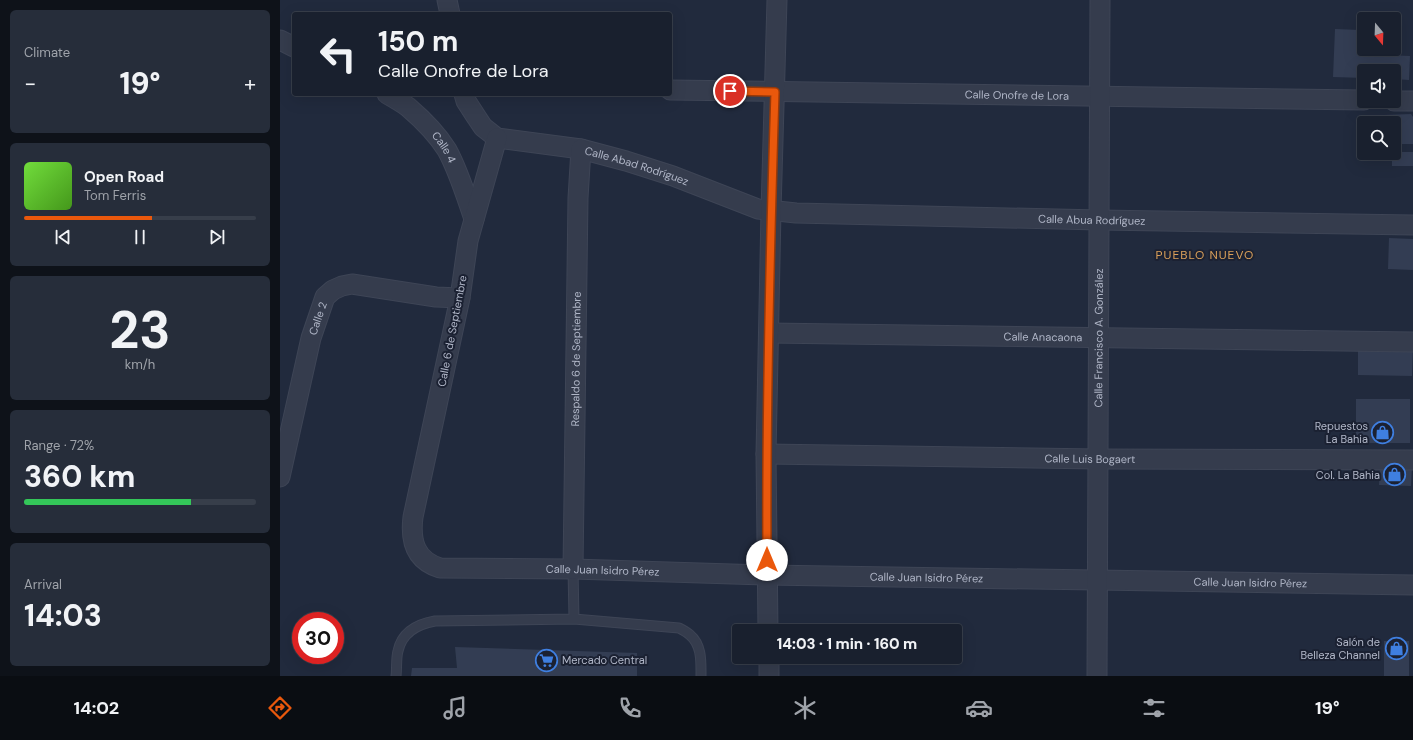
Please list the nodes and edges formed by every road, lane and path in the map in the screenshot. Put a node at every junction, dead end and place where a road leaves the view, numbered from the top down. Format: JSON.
{"nodes":[{"id":1,"x":447,"y":0,"type":"edge"},
{"id":2,"x":777,"y":0,"type":"edge"},
{"id":3,"x":1100,"y":0,"type":"edge"},
{"id":4,"x":450,"y":12,"type":"edge"},
{"id":5,"x":280,"y":40,"type":"edge"},
{"id":6,"x":292,"y":46,"type":"edge"},
{"id":7,"x":672,"y":90,"type":"edge"},
{"id":8,"x":775,"y":92,"type":"junction"},
{"id":9,"x":390,"y":96,"type":"edge"},
{"id":10,"x":465,"y":96,"type":"edge"},
{"id":11,"x":1100,"y":96,"type":"junction"},
{"id":12,"x":1357,"y":100,"type":"edge"},
{"id":13,"x":1401,"y":101,"type":"edge"},
{"id":14,"x":1413,"y":101,"type":"edge"},
{"id":15,"x":497,"y":138,"type":"junction"},
{"id":16,"x":582,"y":149,"type":"junction"},
{"id":17,"x":771,"y":211,"type":"junction"},
{"id":18,"x":474,"y":220,"type":"junction"},
{"id":19,"x":1099,"y":220,"type":"junction"},
{"id":20,"x":1413,"y":225,"type":"edge"},
{"id":21,"x":460,"y":298,"type":"junction"},
{"id":22,"x":769,"y":333,"type":"junction"},
{"id":23,"x":1099,"y":336,"type":"junction"},
{"id":24,"x":1413,"y":342,"type":"edge"},
{"id":25,"x":766,"y":454,"type":"junction"},
{"id":26,"x":1098,"y":460,"type":"junction"},
{"id":27,"x":1413,"y":460,"type":"edge"},
{"id":28,"x":280,"y":477,"type":"edge"},
{"id":29,"x":440,"y":568,"type":"joint"},
{"id":30,"x":574,"y":569,"type":"junction"},
{"id":31,"x":767,"y":574,"type":"junction"},
{"id":32,"x":1098,"y":580,"type":"junction"},
{"id":33,"x":1413,"y":585,"type":"edge"},
{"id":34,"x":574,"y":619,"type":"junction"},
{"id":35,"x":768,"y":624,"type":"edge"},
{"id":36,"x":769,"y":664,"type":"edge"},
{"id":37,"x":396,"y":676,"type":"edge"},
{"id":38,"x":701,"y":676,"type":"edge"},
{"id":39,"x":769,"y":676,"type":"edge"},
{"id":40,"x":1097,"y":676,"type":"edge"}],
"edges":[{"from":1,"to":4,"type":"street"},
{"from":2,"to":8,"type":"street"},
{"from":3,"to":11,"type":"street","name":"Calle Francisco A. González"},
{"from":5,"to":6,"type":"street"},
{"from":7,"to":8,"type":"street","name":"Calle Onofre de Lora"},
{"from":8,"to":11,"type":"street","name":"Calle Onofre de Lora"},
{"from":8,"to":17,"type":"street"},
{"from":9,"to":18,"type":"street","name":"Calle 4"},
{"from":10,"to":15,"type":"street"},
{"from":11,"to":12,"type":"street","name":"Calle Onofre de Lora"},
{"from":11,"to":19,"type":"street","name":"Calle Francisco A. González"},
{"from":13,"to":14,"type":"street"},
{"from":15,"to":16,"type":"street","name":"Calle Abad Rodríguez"},
{"from":15,"to":18,"type":"street","name":"Calle 6 de Septiembre"},
{"from":16,"to":17,"type":"street","name":"Calle Abad Rodríguez"},
{"from":16,"to":30,"type":"street","name":"Respaldo 6 de Septiembre"},
{"from":17,"to":19,"type":"street","name":"Calle Abua Rodríguez"},
{"from":17,"to":22,"type":"street"},
{"from":18,"to":21,"type":"street","name":"Calle 6 de Septiembre"},
{"from":19,"to":20,"type":"street","name":"Calle Abua Rodríguez"},
{"from":19,"to":23,"type":"street","name":"Calle Francisco A. González"},
{"from":21,"to":28,"type":"street","name":"Calle 2"},
{"from":21,"to":29,"type":"street","name":"Calle 6 de Septiembre"},
{"from":22,"to":23,"type":"street","name":"Calle Anacaona"},
{"from":22,"to":25,"type":"street"},
{"from":23,"to":24,"type":"street","name":"Calle Anacaona"},
{"from":23,"to":26,"type":"street","name":"Calle Francisco A. González"},
{"from":25,"to":26,"type":"street","name":"Calle Luis Bogaert"},
{"from":25,"to":31,"type":"street"},
{"from":26,"to":27,"type":"street","name":"Calle Luis Bogaert"},
{"from":26,"to":32,"type":"street","name":"Calle Francisco A. González"},
{"from":29,"to":30,"type":"street","name":"Calle Juan Isidro Pérez"},
{"from":30,"to":31,"type":"street","name":"Calle Juan Isidro Pérez"},
{"from":30,"to":34,"type":"lane"},
{"from":31,"to":32,"type":"street","name":"Calle Juan Isidro Pérez"},
{"from":31,"to":35,"type":"street"},
{"from":32,"to":33,"type":"street","name":"Calle Juan Isidro Pérez"},
{"from":32,"to":40,"type":"street","name":"Calle Francisco A. González"},
{"from":34,"to":37,"type":"lane"},
{"from":34,"to":38,"type":"lane"},
{"from":36,"to":39,"type":"street"}]}
